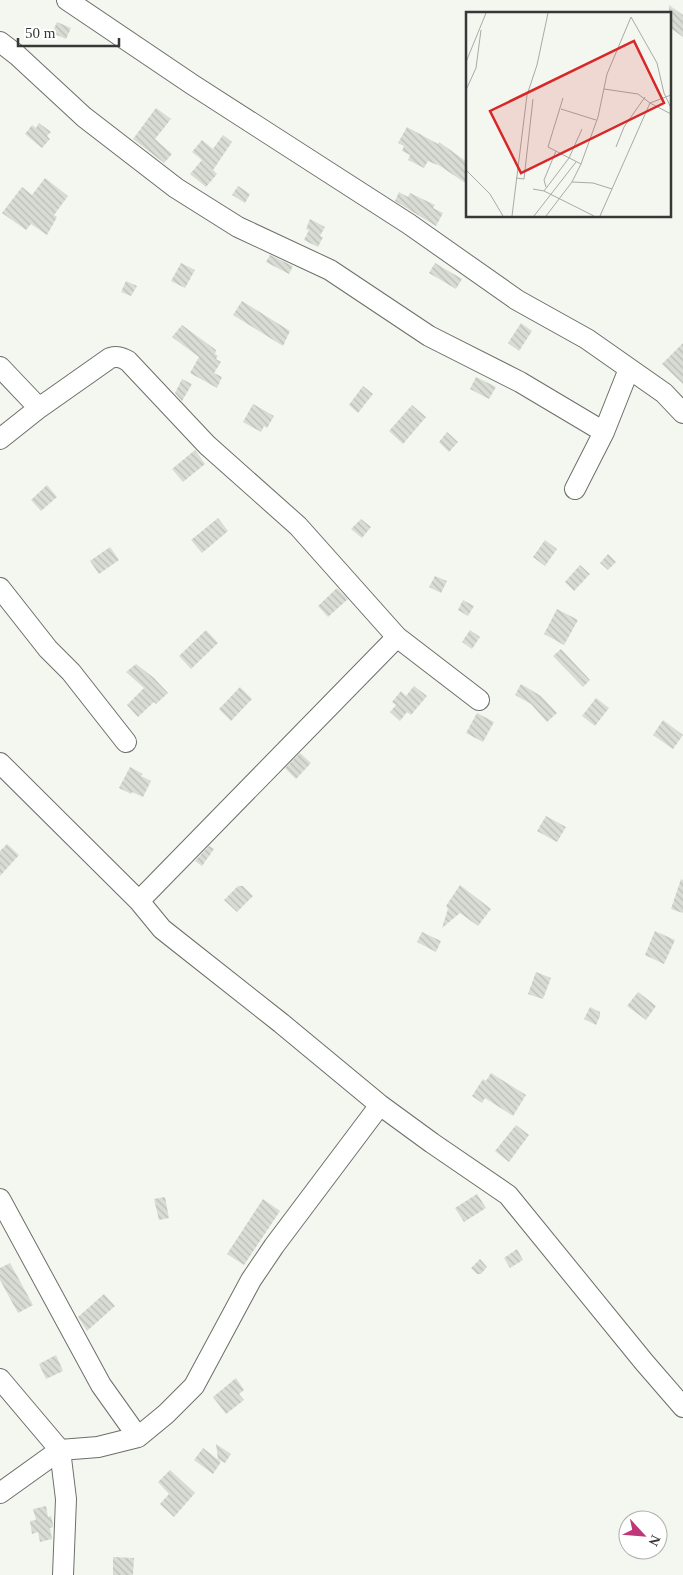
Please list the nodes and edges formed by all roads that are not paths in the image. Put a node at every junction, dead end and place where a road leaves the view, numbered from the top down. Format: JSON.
{"nodes":[{"id":1,"x":67,"y":0,"type":"edge"},
{"id":2,"x":0,"y":42,"type":"edge"},
{"id":3,"x":0,"y":367,"type":"edge"},
{"id":4,"x":629,"y":369,"type":"junction"},
{"id":5,"x":39,"y":408,"type":"junction"},
{"id":6,"x":683,"y":413,"type":"edge"},
{"id":7,"x":604,"y":432,"type":"junction"},
{"id":8,"x":0,"y":439,"type":"edge"},
{"id":9,"x":575,"y":489,"type":"dead end"},
{"id":10,"x":0,"y":588,"type":"edge"},
{"id":11,"x":397,"y":637,"type":"junction"},
{"id":12,"x":479,"y":700,"type":"dead end"},
{"id":13,"x":126,"y":742,"type":"dead end"},
{"id":14,"x":0,"y":763,"type":"edge"},
{"id":15,"x":139,"y":901,"type":"junction"},
{"id":16,"x":380,"y":1105,"type":"junction"},
{"id":17,"x":0,"y":1199,"type":"edge"},
{"id":18,"x":0,"y":1379,"type":"edge"},
{"id":19,"x":683,"y":1407,"type":"edge"},
{"id":20,"x":138,"y":1437,"type":"junction"},
{"id":21,"x":60,"y":1450,"type":"junction"},
{"id":22,"x":0,"y":1493,"type":"edge"},
{"id":23,"x":63,"y":1575,"type":"edge"}],
"edges":[{"from":1,"to":4,"type":"street"},
{"from":2,"to":7,"type":"street"},
{"from":3,"to":5,"type":"street"},
{"from":4,"to":6,"type":"street"},
{"from":4,"to":7,"type":"street"},
{"from":5,"to":8,"type":"street"},
{"from":5,"to":11,"type":"street"},
{"from":7,"to":9,"type":"street"},
{"from":10,"to":13,"type":"street"},
{"from":11,"to":12,"type":"street"},
{"from":11,"to":15,"type":"street"},
{"from":14,"to":15,"type":"street"},
{"from":15,"to":16,"type":"street"},
{"from":16,"to":19,"type":"street"},
{"from":16,"to":20,"type":"street"},
{"from":17,"to":20,"type":"street"},
{"from":18,"to":21,"type":"street"},
{"from":20,"to":21,"type":"street"},
{"from":21,"to":22,"type":"street"},
{"from":21,"to":23,"type":"street"}]}
